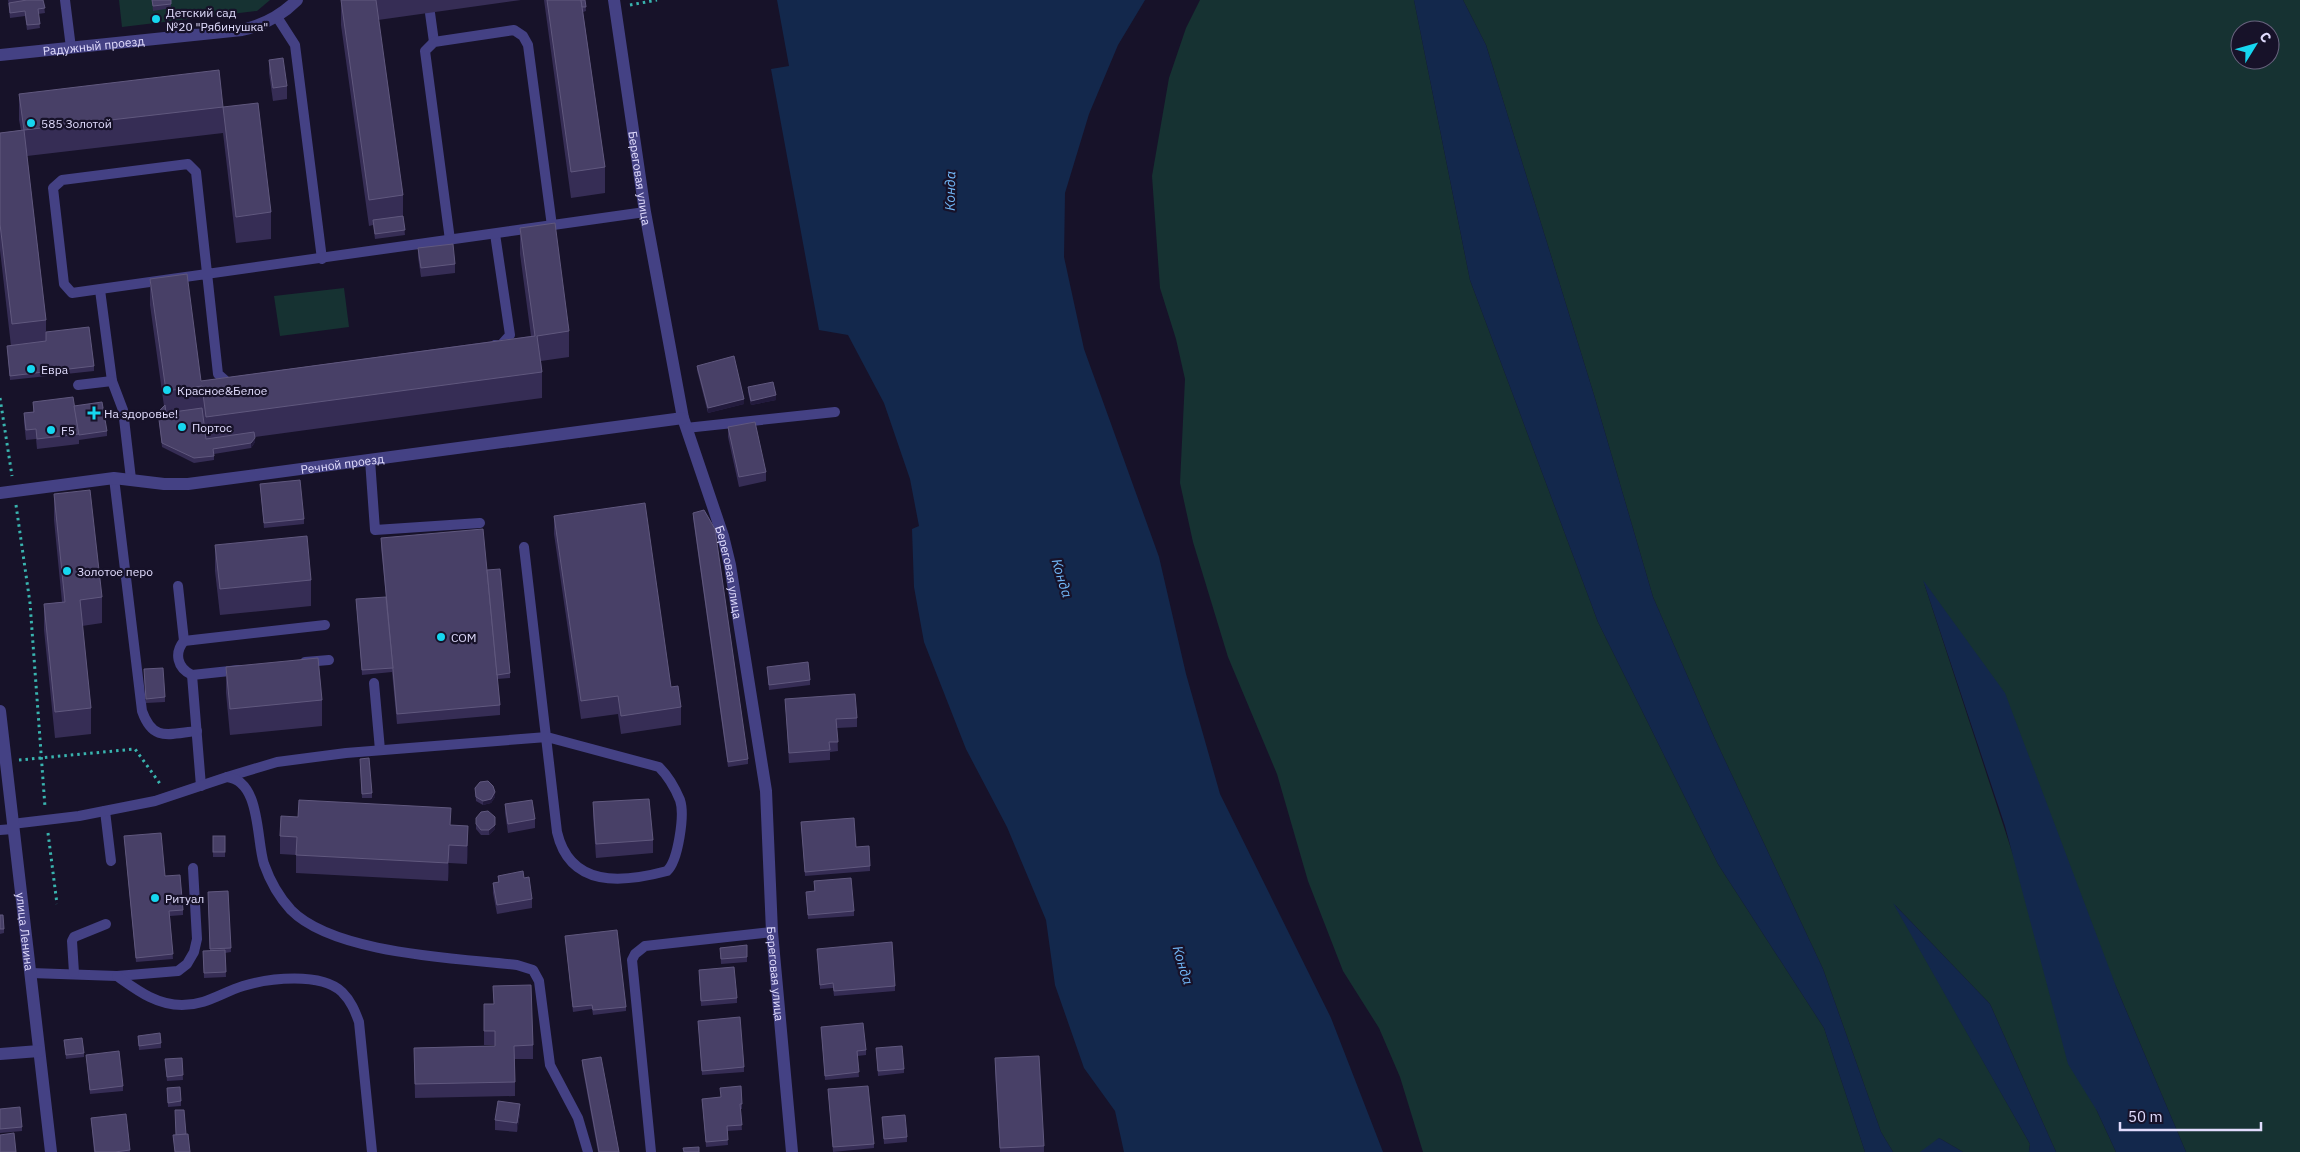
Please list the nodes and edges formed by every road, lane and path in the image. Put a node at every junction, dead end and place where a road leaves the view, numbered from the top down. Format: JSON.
{"nodes":[{"id":1,"x":65,"y":0,"type":"edge"},
{"id":2,"x":297,"y":0,"type":"edge"},
{"id":3,"x":657,"y":0,"type":"edge"},
{"id":4,"x":614,"y":4,"type":"edge"},
{"id":5,"x":430,"y":13,"type":"dead end"},
{"id":6,"x":277,"y":17,"type":"junction"},
{"id":7,"x":434,"y":42,"type":"junction"},
{"id":8,"x":72,"y":48,"type":"junction"},
{"id":9,"x":0,"y":55,"type":"edge"},
{"id":10,"x":645,"y":212,"type":"junction"},
{"id":11,"x":552,"y":226,"type":"junction"},
{"id":12,"x":495,"y":234,"type":"junction"},
{"id":13,"x":450,"y":240,"type":"junction"},
{"id":14,"x":322,"y":259,"type":"junction"},
{"id":15,"x":208,"y":275,"type":"junction"},
{"id":16,"x":100,"y":290,"type":"junction"},
{"id":17,"x":482,"y":347,"type":"edge"},
{"id":18,"x":246,"y":380,"type":"edge"},
{"id":19,"x":112,"y":381,"type":"junction"},
{"id":20,"x":78,"y":385,"type":"dead end"},
{"id":21,"x":0,"y":398,"type":"edge"},
{"id":22,"x":835,"y":412,"type":"dead end"},
{"id":23,"x":685,"y":423,"type":"junction"},
{"id":24,"x":370,"y":460,"type":"junction"},
{"id":25,"x":114,"y":478,"type":"junction"},
{"id":26,"x":131,"y":479,"type":"junction"},
{"id":27,"x":14,"y":491,"type":"junction"},
{"id":28,"x":0,"y":492,"type":"edge"},
{"id":29,"x":480,"y":523,"type":"dead end"},
{"id":30,"x":524,"y":547,"type":"dead end"},
{"id":31,"x":178,"y":586,"type":"dead end"},
{"id":32,"x":325,"y":625,"type":"dead end"},
{"id":33,"x":184,"y":641,"type":"junction"},
{"id":34,"x":329,"y":660,"type":"dead end"},
{"id":35,"x":290,"y":664,"type":"edge"},
{"id":36,"x":251,"y":668,"type":"edge"},
{"id":37,"x":192,"y":675,"type":"junction"},
{"id":38,"x":374,"y":682,"type":"dead end"},
{"id":39,"x":0,"y":712,"type":"edge"},
{"id":40,"x":196,"y":731,"type":"junction"},
{"id":41,"x":547,"y":737,"type":"junction"},
{"id":42,"x":380,"y":750,"type":"junction"},
{"id":43,"x":41,"y":759,"type":"junction"},
{"id":44,"x":6,"y":761,"type":"junction"},
{"id":45,"x":227,"y":777,"type":"junction"},
{"id":46,"x":201,"y":786,"type":"junction"},
{"id":47,"x":170,"y":798,"type":"junction"},
{"id":48,"x":105,"y":812,"type":"junction"},
{"id":49,"x":47,"y":820,"type":"junction"},
{"id":50,"x":8,"y":828,"type":"edge"},
{"id":51,"x":111,"y":860,"type":"dead end"},
{"id":52,"x":193,"y":868,"type":"dead end"},
{"id":53,"x":57,"y":904,"type":"dead end"},
{"id":54,"x":106,"y":924,"type":"dead end"},
{"id":55,"x":772,"y":932,"type":"junction"},
{"id":56,"x":31,"y":973,"type":"junction"},
{"id":57,"x":74,"y":973,"type":"junction"},
{"id":58,"x":117,"y":976,"type":"junction"},
{"id":59,"x":40,"y":1051,"type":"junction"},
{"id":60,"x":0,"y":1054,"type":"edge"},
{"id":61,"x":51,"y":1152,"type":"edge"},
{"id":62,"x":372,"y":1152,"type":"edge"},
{"id":63,"x":588,"y":1152,"type":"edge"},
{"id":64,"x":651,"y":1152,"type":"edge"},
{"id":65,"x":792,"y":1152,"type":"edge"}],
"edges":[{"from":1,"to":8,"type":"lane"},
{"from":2,"to":6,"type":"street","name":"Радужный проезд"},
{"from":3,"to":4,"type":"path"},
{"from":4,"to":10,"type":"street","name":"Береговая улица"},
{"from":5,"to":7,"type":"lane"},
{"from":6,"to":8,"type":"street","name":"Радужный проезд"},
{"from":6,"to":14,"type":"lane"},
{"from":7,"to":11,"type":"lane"},
{"from":7,"to":13,"type":"lane"},
{"from":8,"to":9,"type":"street","name":"Радужный проезд"},
{"from":10,"to":11,"type":"lane"},
{"from":10,"to":23,"type":"street","name":"Береговая улица"},
{"from":11,"to":12,"type":"lane"},
{"from":12,"to":13,"type":"lane"},
{"from":12,"to":17,"type":"lane"},
{"from":13,"to":14,"type":"lane"},
{"from":14,"to":15,"type":"lane"},
{"from":15,"to":16,"type":"lane"},
{"from":15,"to":16,"type":"lane"},
{"from":15,"to":18,"type":"lane"},
{"from":16,"to":19,"type":"lane"},
{"from":19,"to":20,"type":"lane"},
{"from":19,"to":26,"type":"lane"},
{"from":21,"to":27,"type":"path"},
{"from":22,"to":23,"type":"lane"},
{"from":23,"to":24,"type":"street","name":"Речной проезд"},
{"from":23,"to":55,"type":"street","name":"Береговая улица"},
{"from":24,"to":26,"type":"street","name":"Речной проезд"},
{"from":24,"to":29,"type":"lane"},
{"from":25,"to":26,"type":"street","name":"Речной проезд"},
{"from":25,"to":27,"type":"street","name":"Речной проезд"},
{"from":25,"to":40,"type":"lane"},
{"from":27,"to":28,"type":"street","name":"Речной проезд"},
{"from":27,"to":43,"type":"path"},
{"from":30,"to":41,"type":"lane"},
{"from":31,"to":33,"type":"lane"},
{"from":32,"to":33,"type":"lane"},
{"from":33,"to":37,"type":"lane"},
{"from":34,"to":35,"type":"lane"},
{"from":36,"to":37,"type":"lane"},
{"from":37,"to":40,"type":"lane"},
{"from":38,"to":42,"type":"lane"},
{"from":39,"to":44,"type":"street","name":"улица Ленина"},
{"from":40,"to":46,"type":"lane"},
{"from":41,"to":41,"type":"lane"},
{"from":41,"to":42,"type":"lane"},
{"from":42,"to":45,"type":"lane"},
{"from":43,"to":44,"type":"path"},
{"from":43,"to":47,"type":"path"},
{"from":43,"to":49,"type":"path"},
{"from":44,"to":50,"type":"street","name":"улица Ленина"},
{"from":45,"to":46,"type":"lane"},
{"from":45,"to":63,"type":"lane"},
{"from":46,"to":47,"type":"lane"},
{"from":47,"to":48,"type":"lane"},
{"from":48,"to":49,"type":"lane"},
{"from":48,"to":51,"type":"lane"},
{"from":49,"to":50,"type":"lane"},
{"from":49,"to":53,"type":"path"},
{"from":50,"to":56,"type":"street","name":"улица Ленина"},
{"from":52,"to":58,"type":"lane"},
{"from":54,"to":57,"type":"lane"},
{"from":55,"to":64,"type":"lane"},
{"from":55,"to":65,"type":"street","name":"Береговая улица"},
{"from":56,"to":57,"type":"lane"},
{"from":56,"to":59,"type":"street","name":"улица Ленина"},
{"from":57,"to":58,"type":"lane"},
{"from":58,"to":62,"type":"lane"},
{"from":59,"to":60,"type":"street"},
{"from":59,"to":61,"type":"street","name":"улица Ленина"}]}
